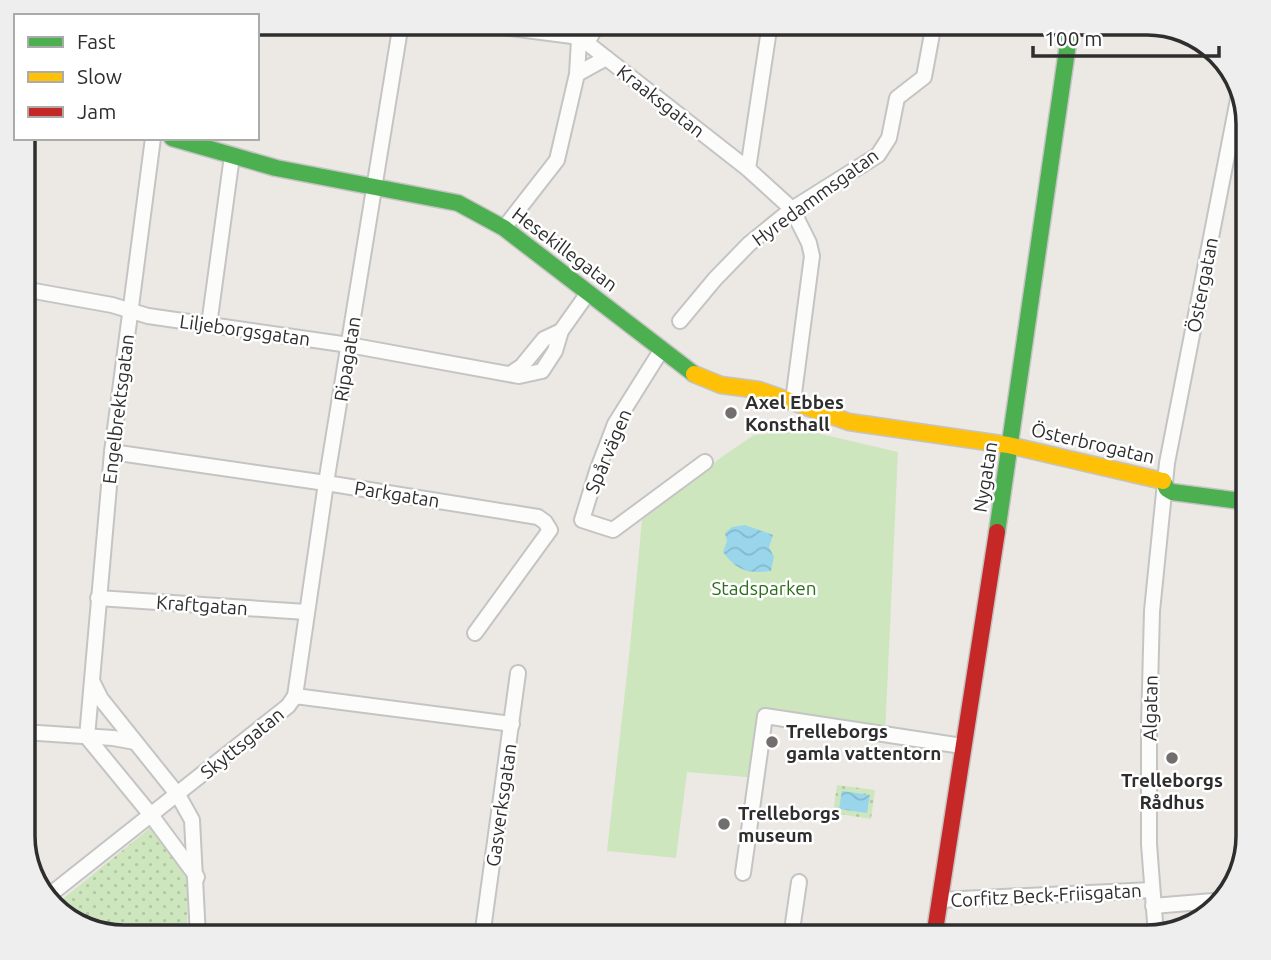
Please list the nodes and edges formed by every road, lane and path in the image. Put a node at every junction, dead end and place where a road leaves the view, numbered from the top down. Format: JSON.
{"nodes":[{"id":1,"x":399,"y":35,"type":"edge"},
{"id":2,"x":564,"y":35,"type":"edge"},
{"id":3,"x":588,"y":35,"type":"edge"},
{"id":4,"x":768,"y":35,"type":"edge"},
{"id":5,"x":932,"y":35,"type":"edge"},
{"id":6,"x":1069,"y":35,"type":"edge"},
{"id":7,"x":583,"y":41,"type":"junction"},
{"id":8,"x":606,"y":58,"type":"junction"},
{"id":9,"x":577,"y":74,"type":"junction"},
{"id":10,"x":1235,"y":115,"type":"edge"},
{"id":11,"x":153,"y":140,"type":"edge"},
{"id":12,"x":179,"y":140,"type":"edge"},
{"id":13,"x":232,"y":156,"type":"junction"},
{"id":14,"x":748,"y":169,"type":"junction"},
{"id":15,"x":373,"y":188,"type":"junction"},
{"id":16,"x":792,"y":209,"type":"junction"},
{"id":17,"x":504,"y":228,"type":"junction"},
{"id":18,"x":35,"y":291,"type":"edge"},
{"id":19,"x":588,"y":293,"type":"junction"},
{"id":20,"x":130,"y":310,"type":"junction"},
{"id":21,"x":680,"y":321,"type":"dead end"},
{"id":22,"x":209,"y":325,"type":"junction"},
{"id":23,"x":349,"y":345,"type":"junction"},
{"id":24,"x":662,"y":349,"type":"junction"},
{"id":25,"x":793,"y":401,"type":"junction"},
{"id":26,"x":1011,"y":445,"type":"junction"},
{"id":27,"x":112,"y":452,"type":"junction"},
{"id":28,"x":705,"y":462,"type":"dead end"},
{"id":29,"x":1165,"y":481,"type":"junction"},
{"id":30,"x":326,"y":483,"type":"junction"},
{"id":31,"x":1236,"y":500,"type":"edge"},
{"id":32,"x":98,"y":597,"type":"junction"},
{"id":33,"x":306,"y":612,"type":"junction"},
{"id":34,"x":475,"y":633,"type":"dead end"},
{"id":35,"x":518,"y":673,"type":"dead end"},
{"id":36,"x":92,"y":680,"type":"junction"},
{"id":37,"x":295,"y":696,"type":"junction"},
{"id":38,"x":512,"y":724,"type":"junction"},
{"id":39,"x":35,"y":733,"type":"edge"},
{"id":40,"x":87,"y":737,"type":"junction"},
{"id":41,"x":135,"y":742,"type":"junction"},
{"id":42,"x":962,"y":746,"type":"junction"},
{"id":43,"x":178,"y":795,"type":"junction"},
{"id":44,"x":151,"y":815,"type":"junction"},
{"id":45,"x":743,"y":873,"type":"dead end"},
{"id":46,"x":197,"y":877,"type":"junction"},
{"id":47,"x":799,"y":882,"type":"dead end"},
{"id":48,"x":1152,"y":890,"type":"junction"},
{"id":49,"x":54,"y":891,"type":"edge"},
{"id":50,"x":939,"y":900,"type":"junction"},
{"id":51,"x":1207,"y":901,"type":"edge"},
{"id":52,"x":1153,"y":906,"type":"junction"},
{"id":53,"x":1155,"y":924,"type":"edge"},
{"id":54,"x":198,"y":925,"type":"edge"},
{"id":55,"x":484,"y":925,"type":"edge"},
{"id":56,"x":793,"y":925,"type":"edge"},
{"id":57,"x":936,"y":925,"type":"edge"}],
"edges":[{"from":1,"to":15,"type":"street","name":"Ripagatan"},
{"from":2,"to":7,"type":"street","name":"Kraaksgatan"},
{"from":3,"to":7,"type":"street"},
{"from":4,"to":14,"type":"street"},
{"from":5,"to":16,"type":"street","name":"Hyredammsgatan"},
{"from":6,"to":26,"type":"street","name":"Nygatan"},
{"from":7,"to":8,"type":"street","name":"Kraaksgatan"},
{"from":7,"to":9,"type":"street"},
{"from":8,"to":9,"type":"street"},
{"from":8,"to":14,"type":"street","name":"Kraaksgatan"},
{"from":9,"to":17,"type":"street"},
{"from":10,"to":29,"type":"street","name":"Östergatan"},
{"from":11,"to":20,"type":"street","name":"Engelbrektsgatan"},
{"from":12,"to":13,"type":"street","name":"Hesekillegatan"},
{"from":13,"to":15,"type":"street","name":"Hesekillegatan"},
{"from":13,"to":22,"type":"street"},
{"from":14,"to":16,"type":"street","name":"Kraaksgatan"},
{"from":15,"to":17,"type":"street","name":"Hesekillegatan"},
{"from":15,"to":23,"type":"street","name":"Ripagatan"},
{"from":16,"to":21,"type":"street","name":"Hyredammsgatan"},
{"from":16,"to":25,"type":"street"},
{"from":17,"to":19,"type":"street","name":"Hesekillegatan"},
{"from":18,"to":20,"type":"street","name":"Liljeborgsgatan"},
{"from":19,"to":23,"type":"street","name":"Liljeborgsgatan"},
{"from":19,"to":24,"type":"street","name":"Hesekillegatan"},
{"from":20,"to":22,"type":"street","name":"Liljeborgsgatan"},
{"from":20,"to":27,"type":"street","name":"Engelbrektsgatan"},
{"from":22,"to":23,"type":"street","name":"Liljeborgsgatan"},
{"from":23,"to":30,"type":"street","name":"Ripagatan"},
{"from":24,"to":25,"type":"street","name":"Hesekillegatan"},
{"from":24,"to":28,"type":"street","name":"Spårvägen"},
{"from":25,"to":26,"type":"street","name":"Österbrogatan"},
{"from":26,"to":29,"type":"street","name":"Österbrogatan"},
{"from":26,"to":42,"type":"street","name":"Nygatan"},
{"from":27,"to":30,"type":"street","name":"Parkgatan"},
{"from":27,"to":32,"type":"street","name":"Engelbrektsgatan"},
{"from":29,"to":31,"type":"street","name":"Österbrogatan"},
{"from":29,"to":48,"type":"street","name":"Algatan"},
{"from":30,"to":33,"type":"street","name":"Ripagatan"},
{"from":30,"to":34,"type":"street","name":"Parkgatan"},
{"from":32,"to":33,"type":"street","name":"Kraftgatan"},
{"from":32,"to":36,"type":"street","name":"Engelbrektsgatan"},
{"from":33,"to":37,"type":"street","name":"Ripagatan"},
{"from":35,"to":38,"type":"street","name":"Gasverksgatan"},
{"from":36,"to":40,"type":"street","name":"Engelbrektsgatan"},
{"from":36,"to":41,"type":"street"},
{"from":37,"to":38,"type":"street","name":"Skyttsgatan"},
{"from":37,"to":43,"type":"street","name":"Skyttsgatan"},
{"from":38,"to":55,"type":"street","name":"Gasverksgatan"},
{"from":39,"to":40,"type":"street"},
{"from":40,"to":41,"type":"street"},
{"from":40,"to":44,"type":"street"},
{"from":41,"to":43,"type":"street"},
{"from":42,"to":45,"type":"street"},
{"from":42,"to":50,"type":"street","name":"Nygatan"},
{"from":43,"to":44,"type":"street","name":"Skyttsgatan"},
{"from":43,"to":46,"type":"street"},
{"from":44,"to":46,"type":"street"},
{"from":44,"to":49,"type":"street","name":"Skyttsgatan"},
{"from":46,"to":54,"type":"street"},
{"from":47,"to":56,"type":"street"},
{"from":48,"to":50,"type":"street","name":"Corfitz Beck-Friisgatan"},
{"from":48,"to":52,"type":"street","name":"Algatan"},
{"from":50,"to":57,"type":"street","name":"Nygatan"},
{"from":51,"to":52,"type":"street","name":"Corfitz Beck-Friisgatan"},
{"from":52,"to":53,"type":"street","name":"Algatan"}]}
